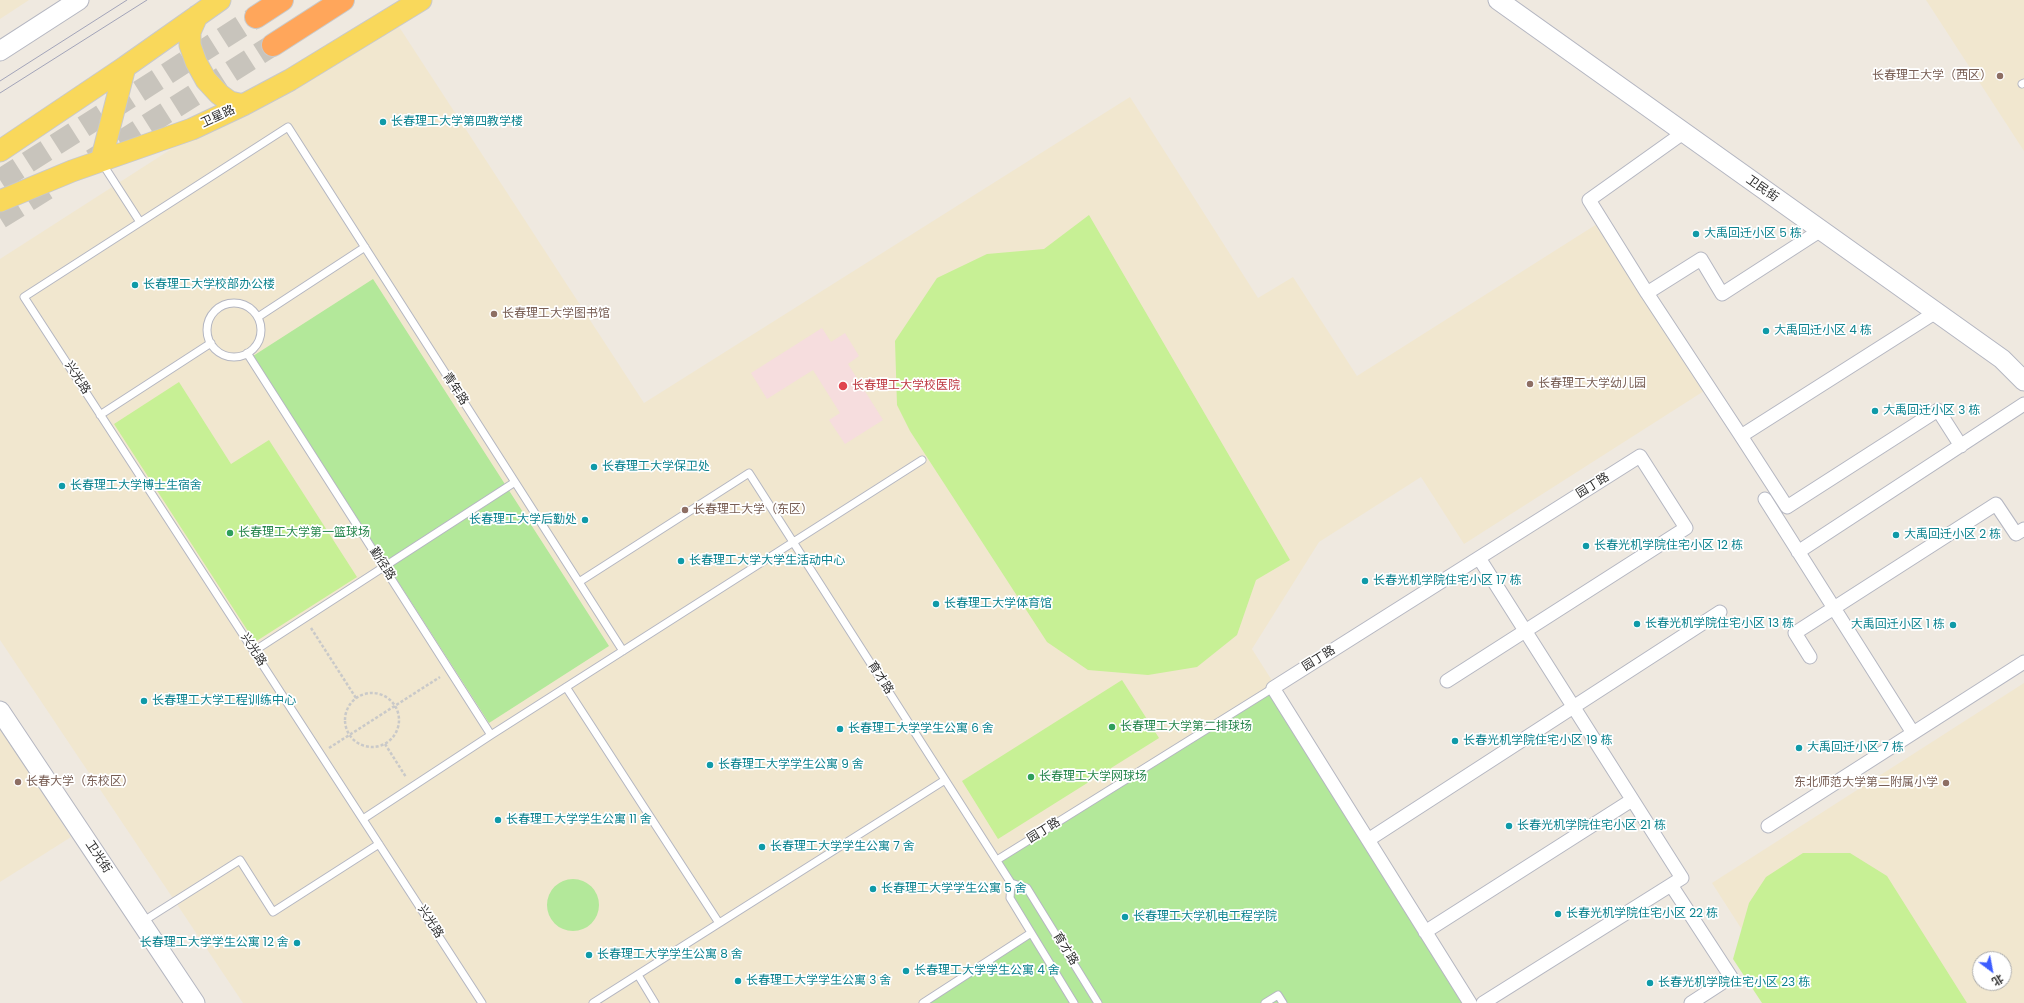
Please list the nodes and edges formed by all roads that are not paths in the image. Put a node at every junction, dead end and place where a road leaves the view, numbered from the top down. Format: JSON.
{"nodes":[{"id":1,"x":79,"y":0,"type":"edge"},
{"id":2,"x":220,"y":0,"type":"edge"},
{"id":3,"x":282,"y":0,"type":"edge"},
{"id":4,"x":343,"y":0,"type":"edge"},
{"id":5,"x":421,"y":0,"type":"edge"},
{"id":6,"x":1498,"y":0,"type":"edge"},
{"id":7,"x":197,"y":16,"type":"junction"},
{"id":8,"x":256,"y":17,"type":"tunnel mouth"},
{"id":9,"x":273,"y":45,"type":"tunnel mouth"},
{"id":10,"x":0,"y":51,"type":"edge"},
{"id":11,"x":125,"y":67,"type":"junction"},
{"id":12,"x":243,"y":105,"type":"junction"},
{"id":13,"x":1683,"y":133,"type":"junction"},
{"id":14,"x":0,"y":150,"type":"edge"},
{"id":15,"x":100,"y":161,"type":"junction"},
{"id":16,"x":0,"y":201,"type":"edge"},
{"id":17,"x":140,"y":222,"type":"junction"},
{"id":18,"x":1821,"y":230,"type":"junction"},
{"id":19,"x":365,"y":247,"type":"junction"},
{"id":20,"x":1647,"y":293,"type":"junction"},
{"id":21,"x":1936,"y":312,"type":"junction"},
{"id":22,"x":258,"y":317,"type":"junction"},
{"id":23,"x":211,"y":343,"type":"junction"},
{"id":24,"x":248,"y":353,"type":"junction"},
{"id":25,"x":2024,"y":381,"type":"edge"},
{"id":26,"x":2024,"y":404,"type":"edge"},
{"id":27,"x":100,"y":415,"type":"junction"},
{"id":28,"x":1741,"y":436,"type":"junction"},
{"id":29,"x":1961,"y":446,"type":"junction"},
{"id":30,"x":922,"y":460,"type":"dead end"},
{"id":31,"x":515,"y":482,"type":"junction"},
{"id":32,"x":1765,"y":499,"type":"dead end"},
{"id":33,"x":2024,"y":529,"type":"edge"},
{"id":34,"x":794,"y":542,"type":"junction"},
{"id":35,"x":1798,"y":552,"type":"junction"},
{"id":36,"x":1478,"y":558,"type":"junction"},
{"id":37,"x":384,"y":567,"type":"junction"},
{"id":38,"x":579,"y":582,"type":"junction"},
{"id":39,"x":1834,"y":608,"type":"junction"},
{"id":40,"x":1720,"y":612,"type":"dead end"},
{"id":41,"x":1525,"y":631,"type":"junction"},
{"id":42,"x":254,"y":651,"type":"junction"},
{"id":43,"x":622,"y":651,"type":"junction"},
{"id":44,"x":1810,"y":657,"type":"dead end"},
{"id":45,"x":2024,"y":662,"type":"edge"},
{"id":46,"x":1447,"y":681,"type":"dead end"},
{"id":47,"x":566,"y":687,"type":"junction"},
{"id":48,"x":1273,"y":688,"type":"junction"},
{"id":49,"x":1574,"y":708,"type":"junction"},
{"id":50,"x":0,"y":711,"type":"edge"},
{"id":51,"x":1913,"y":733,"type":"junction"},
{"id":52,"x":491,"y":735,"type":"junction"},
{"id":53,"x":945,"y":780,"type":"junction"},
{"id":54,"x":1632,"y":800,"type":"junction"},
{"id":55,"x":363,"y":819,"type":"junction"},
{"id":56,"x":1768,"y":826,"type":"dead end"},
{"id":57,"x":1368,"y":840,"type":"junction"},
{"id":58,"x":379,"y":844,"type":"junction"},
{"id":59,"x":997,"y":860,"type":"junction"},
{"id":60,"x":1011,"y":882,"type":"junction"},
{"id":61,"x":1672,"y":885,"type":"junction"},
{"id":62,"x":142,"y":922,"type":"junction"},
{"id":63,"x":719,"y":923,"type":"junction"},
{"id":64,"x":1425,"y":932,"type":"junction"},
{"id":65,"x":1031,"y":933,"type":"junction"},
{"id":66,"x":638,"y":975,"type":"junction"},
{"id":67,"x":195,"y":1003,"type":"edge"},
{"id":68,"x":482,"y":1003,"type":"edge"},
{"id":69,"x":593,"y":1003,"type":"edge"},
{"id":70,"x":655,"y":1003,"type":"edge"},
{"id":71,"x":923,"y":1003,"type":"edge"},
{"id":72,"x":1074,"y":1003,"type":"edge"},
{"id":73,"x":1098,"y":1003,"type":"edge"},
{"id":74,"x":1264,"y":1003,"type":"edge"},
{"id":75,"x":1283,"y":1003,"type":"edge"},
{"id":76,"x":1470,"y":1003,"type":"edge"},
{"id":77,"x":1482,"y":1003,"type":"edge"},
{"id":78,"x":1691,"y":1003,"type":"edge"}],
"edges":[{"from":1,"to":10,"type":"street"},
{"from":2,"to":7,"type":"main road"},
{"from":3,"to":8,"type":"highway"},
{"from":4,"to":9,"type":"highway"},
{"from":5,"to":12,"type":"main road","name":"卫星路"},
{"from":6,"to":13,"type":"street","name":"卫民街"},
{"from":7,"to":11,"type":"main road"},
{"from":7,"to":12,"type":"main road"},
{"from":11,"to":14,"type":"main road"},
{"from":11,"to":15,"type":"main road"},
{"from":12,"to":15,"type":"main road","name":"卫星路"},
{"from":13,"to":18,"type":"street","name":"卫民街"},
{"from":13,"to":20,"type":"street"},
{"from":15,"to":16,"type":"main road","name":"卫星路"},
{"from":15,"to":17,"type":"lane"},
{"from":17,"to":19,"type":"lane","name":"青年路"},
{"from":17,"to":27,"type":"lane","name":"兴光路"},
{"from":18,"to":20,"type":"street"},
{"from":18,"to":21,"type":"street","name":"卫民街"},
{"from":19,"to":22,"type":"lane"},
{"from":19,"to":31,"type":"lane","name":"青年路"},
{"from":20,"to":28,"type":"street"},
{"from":21,"to":25,"type":"street","name":"卫民街"},
{"from":21,"to":28,"type":"street"},
{"from":22,"to":23,"type":"lane"},
{"from":22,"to":24,"type":"lane"},
{"from":23,"to":24,"type":"lane"},
{"from":23,"to":27,"type":"lane"},
{"from":24,"to":37,"type":"lane","name":"勤径路"},
{"from":26,"to":29,"type":"street"},
{"from":27,"to":42,"type":"lane","name":"兴光路"},
{"from":28,"to":29,"type":"street"},
{"from":29,"to":35,"type":"street"},
{"from":30,"to":34,"type":"lane"},
{"from":31,"to":37,"type":"lane"},
{"from":31,"to":38,"type":"lane","name":"青年路"},
{"from":32,"to":35,"type":"street"},
{"from":33,"to":39,"type":"street"},
{"from":34,"to":38,"type":"lane","name":"育才路"},
{"from":34,"to":43,"type":"lane"},
{"from":34,"to":53,"type":"lane","name":"育才路"},
{"from":35,"to":39,"type":"street"},
{"from":36,"to":41,"type":"street"},
{"from":36,"to":41,"type":"street","name":"园丁路"},
{"from":36,"to":48,"type":"street","name":"园丁路"},
{"from":37,"to":42,"type":"lane"},
{"from":37,"to":52,"type":"lane","name":"勤径路"},
{"from":38,"to":43,"type":"lane","name":"青年路"},
{"from":39,"to":44,"type":"street"},
{"from":39,"to":51,"type":"street"},
{"from":40,"to":49,"type":"street"},
{"from":41,"to":46,"type":"street"},
{"from":41,"to":49,"type":"street"},
{"from":42,"to":55,"type":"lane","name":"兴光路"},
{"from":43,"to":47,"type":"lane"},
{"from":45,"to":51,"type":"street"},
{"from":47,"to":52,"type":"lane"},
{"from":47,"to":63,"type":"lane"},
{"from":48,"to":57,"type":"street"},
{"from":48,"to":59,"type":"lane","name":"园丁路"},
{"from":49,"to":54,"type":"street"},
{"from":49,"to":57,"type":"street"},
{"from":50,"to":62,"type":"street","name":"卫光街"},
{"from":51,"to":56,"type":"street"},
{"from":52,"to":55,"type":"lane"},
{"from":53,"to":59,"type":"lane","name":"育才路"},
{"from":53,"to":63,"type":"lane"},
{"from":54,"to":61,"type":"street"},
{"from":54,"to":64,"type":"street"},
{"from":55,"to":58,"type":"lane","name":"兴光路"},
{"from":57,"to":64,"type":"street"},
{"from":58,"to":62,"type":"lane"},
{"from":58,"to":68,"type":"lane","name":"兴光路"},
{"from":59,"to":60,"type":"lane","name":"育才路"},
{"from":60,"to":65,"type":"lane","name":"育才路"},
{"from":60,"to":73,"type":"lane","name":"育才路"},
{"from":61,"to":77,"type":"street"},
{"from":61,"to":78,"type":"street"},
{"from":62,"to":67,"type":"street","name":"卫光街"},
{"from":63,"to":66,"type":"lane"},
{"from":64,"to":76,"type":"street"},
{"from":65,"to":71,"type":"lane"},
{"from":65,"to":72,"type":"lane","name":"育才路"},
{"from":66,"to":69,"type":"lane"},
{"from":66,"to":70,"type":"lane"},
{"from":74,"to":75,"type":"lane"}]}
